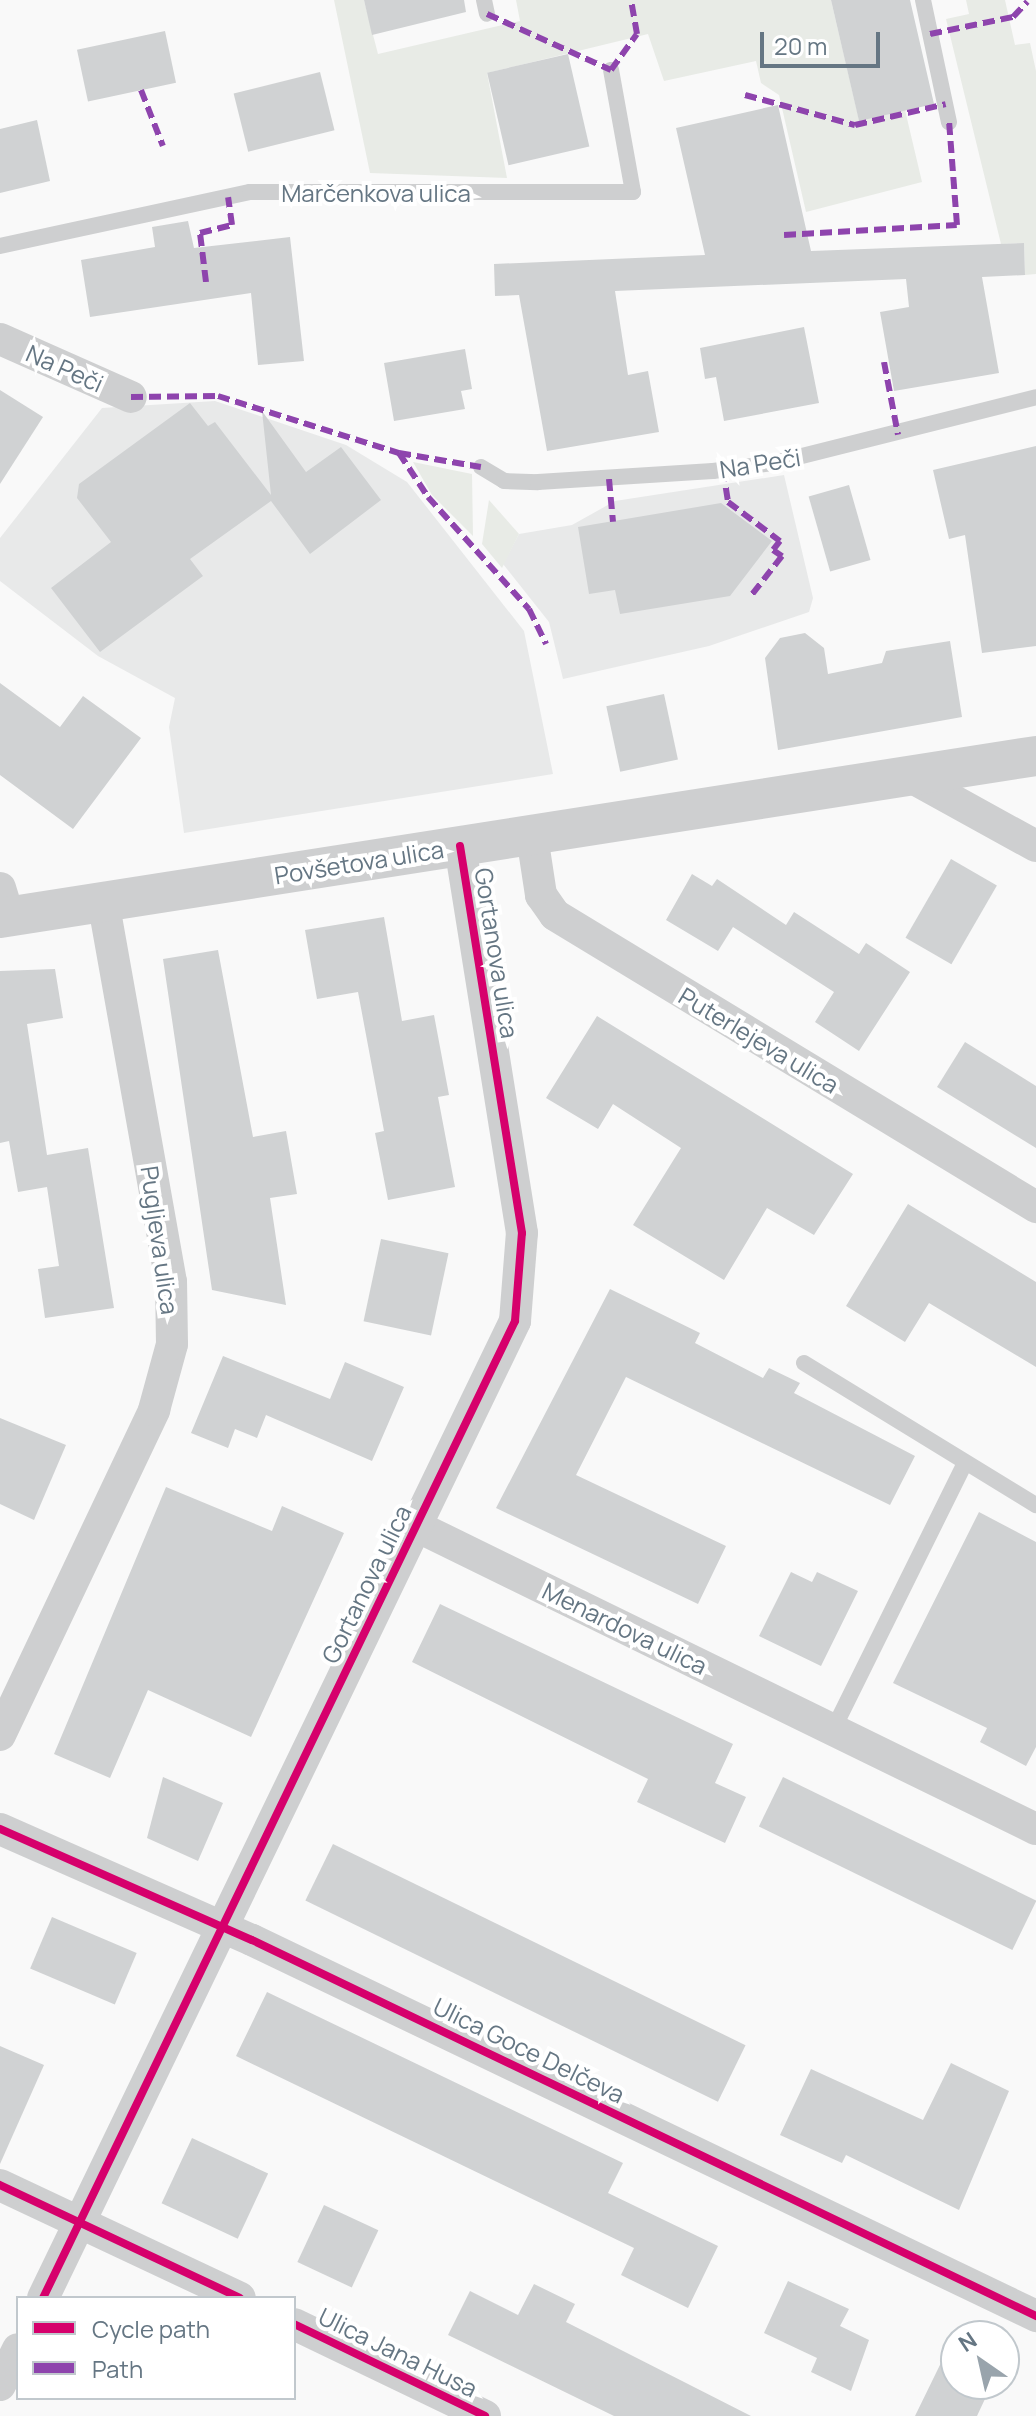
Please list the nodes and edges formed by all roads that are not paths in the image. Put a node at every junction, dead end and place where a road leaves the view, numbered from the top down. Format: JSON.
{"nodes":[{"id":1,"x":923,"y":0,"type":"edge"},
{"id":2,"x":611,"y":70,"type":"dead end"},
{"id":3,"x":949,"y":122,"type":"dead end"},
{"id":4,"x":0,"y":246,"type":"edge"},
{"id":5,"x":0,"y":339,"type":"edge"},
{"id":6,"x":131,"y":397,"type":"dead end"},
{"id":7,"x":1036,"y":397,"type":"edge"},
{"id":8,"x":481,"y":467,"type":"dead end"},
{"id":9,"x":1036,"y":756,"type":"edge"},
{"id":10,"x":909,"y":776,"type":"junction"},
{"id":11,"x":532,"y":836,"type":"junction"},
{"id":12,"x":460,"y":846,"type":"junction"},
{"id":13,"x":1036,"y":846,"type":"edge"},
{"id":14,"x":103,"y":902,"type":"junction"},
{"id":15,"x":3,"y":908,"type":"edge"},
{"id":16,"x":1036,"y":1207,"type":"edge"},
{"id":17,"x":804,"y":1363,"type":"dead end"},
{"id":18,"x":965,"y":1463,"type":"junction"},
{"id":19,"x":1036,"y":1505,"type":"edge"},
{"id":20,"x":416,"y":1526,"type":"junction"},
{"id":21,"x":833,"y":1730,"type":"junction"},
{"id":22,"x":0,"y":1735,"type":"edge"},
{"id":23,"x":0,"y":1829,"type":"edge"},
{"id":24,"x":1036,"y":1829,"type":"edge"},
{"id":25,"x":223,"y":1926,"type":"junction"},
{"id":26,"x":0,"y":2185,"type":"edge"},
{"id":27,"x":80,"y":2221,"type":"junction"},
{"id":28,"x":44,"y":2296,"type":"edge"},
{"id":29,"x":236,"y":2296,"type":"edge"},
{"id":30,"x":1036,"y":2316,"type":"edge"},
{"id":31,"x":296,"y":2325,"type":"edge"},
{"id":32,"x":16,"y":2353,"type":"edge"},
{"id":33,"x":0,"y":2385,"type":"edge"},
{"id":34,"x":485,"y":2416,"type":"edge"}],
"edges":[{"from":1,"to":3,"type":"lane"},
{"from":2,"to":4,"type":"lane","name":"Marčenkova ulica"},
{"from":5,"to":6,"type":"street","name":"Na Peči"},
{"from":7,"to":8,"type":"lane","name":"Na Peči"},
{"from":9,"to":10,"type":"street","name":"Povšetova ulica"},
{"from":10,"to":11,"type":"street","name":"Povšetova ulica"},
{"from":10,"to":13,"type":"street"},
{"from":11,"to":12,"type":"street","name":"Povšetova ulica"},
{"from":11,"to":16,"type":"street","name":"Puterlejeva ulica"},
{"from":12,"to":14,"type":"street","name":"Povšetova ulica"},
{"from":12,"to":20,"type":"street","name":"Gortanova ulica"},
{"from":14,"to":15,"type":"street","name":"Povšetova ulica"},
{"from":14,"to":22,"type":"street","name":"Pugljeva ulica"},
{"from":17,"to":18,"type":"lane"},
{"from":18,"to":19,"type":"lane"},
{"from":18,"to":21,"type":"lane"},
{"from":20,"to":21,"type":"street","name":"Menardova ulica"},
{"from":20,"to":25,"type":"street","name":"Gortanova ulica"},
{"from":21,"to":24,"type":"street","name":"Menardova ulica"},
{"from":23,"to":25,"type":"street","name":"Ulica Goce Delčeva"},
{"from":25,"to":27,"type":"street","name":"Gortanova ulica"},
{"from":25,"to":30,"type":"street","name":"Ulica Goce Delčeva"},
{"from":26,"to":27,"type":"street"},
{"from":27,"to":28,"type":"street","name":"Gortanova ulica"},
{"from":27,"to":29,"type":"street"},
{"from":31,"to":34,"type":"street","name":"Ulica Jana Husa"},
{"from":32,"to":33,"type":"street"}]}
